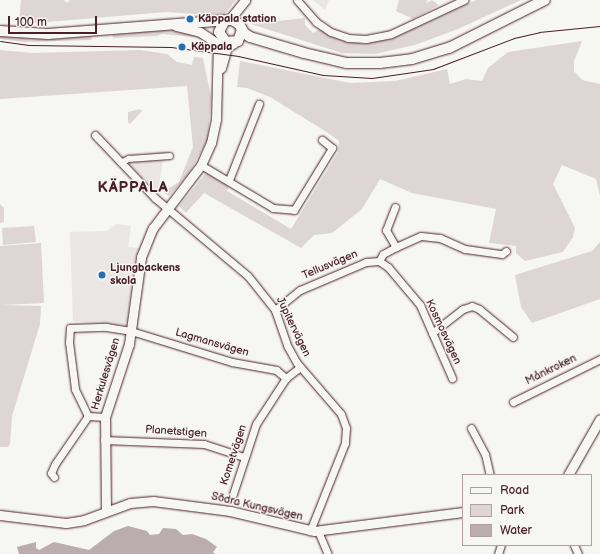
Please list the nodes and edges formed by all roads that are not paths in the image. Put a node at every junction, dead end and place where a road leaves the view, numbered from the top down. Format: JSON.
{"nodes":[{"id":1,"x":245,"y":0,"type":"edge"},
{"id":2,"x":297,"y":0,"type":"edge"},
{"id":3,"x":464,"y":0,"type":"edge"},
{"id":4,"x":545,"y":0,"type":"edge"},
{"id":5,"x":226,"y":21,"type":"junction"},
{"id":6,"x":192,"y":24,"type":"junction"},
{"id":7,"x":167,"y":25,"type":"junction"},
{"id":8,"x":241,"y":27,"type":"junction"},
{"id":9,"x":0,"y":31,"type":"edge"},
{"id":10,"x":219,"y":39,"type":"junction"},
{"id":11,"x":235,"y":42,"type":"junction"},
{"id":12,"x":280,"y":46,"type":"junction"},
{"id":13,"x":219,"y":75,"type":"junction"},
{"id":14,"x":259,"y":104,"type":"dead end"},
{"id":15,"x":95,"y":135,"type":"dead end"},
{"id":16,"x":322,"y":140,"type":"dead end"},
{"id":17,"x":170,"y":156,"type":"dead end"},
{"id":18,"x":121,"y":162,"type":"junction"},
{"id":19,"x":201,"y":165,"type":"junction"},
{"id":20,"x":229,"y":180,"type":"junction"},
{"id":21,"x":395,"y":207,"type":"dead end"},
{"id":22,"x":168,"y":209,"type":"junction"},
{"id":23,"x":396,"y":247,"type":"junction"},
{"id":24,"x":506,"y":251,"type":"dead end"},
{"id":25,"x":379,"y":261,"type":"junction"},
{"id":26,"x":275,"y":310,"type":"junction"},
{"id":27,"x":131,"y":331,"type":"junction"},
{"id":28,"x":432,"y":333,"type":"junction"},
{"id":29,"x":513,"y":337,"type":"dead end"},
{"id":30,"x":600,"y":359,"type":"edge"},
{"id":31,"x":300,"y":367,"type":"junction"},
{"id":32,"x":286,"y":378,"type":"junction"},
{"id":33,"x":452,"y":378,"type":"dead end"},
{"id":34,"x":513,"y":402,"type":"dead end"},
{"id":35,"x":88,"y":416,"type":"junction"},
{"id":36,"x":105,"y":417,"type":"junction"},
{"id":37,"x":600,"y":419,"type":"edge"},
{"id":38,"x":471,"y":428,"type":"dead end"},
{"id":39,"x":104,"y":440,"type":"junction"},
{"id":40,"x":244,"y":457,"type":"junction"},
{"id":41,"x":490,"y":474,"type":"edge"},
{"id":42,"x":569,"y":474,"type":"edge"},
{"id":43,"x":54,"y":477,"type":"dead end"},
{"id":44,"x":233,"y":494,"type":"dead end"},
{"id":45,"x":106,"y":511,"type":"junction"},
{"id":46,"x":462,"y":512,"type":"edge"},
{"id":47,"x":0,"y":515,"type":"edge"},
{"id":48,"x":314,"y":531,"type":"junction"},
{"id":49,"x":328,"y":554,"type":"edge"}],
"edges":[{"from":1,"to":5,"type":"street"},
{"from":1,"to":8,"type":"street"},
{"from":2,"to":3,"type":"street"},
{"from":4,"to":12,"type":"main road"},
{"from":5,"to":6,"type":"main road"},
{"from":5,"to":8,"type":"main road"},
{"from":5,"to":10,"type":"main road"},
{"from":6,"to":7,"type":"main road"},
{"from":6,"to":10,"type":"main road"},
{"from":7,"to":9,"type":"main road"},
{"from":7,"to":10,"type":"street"},
{"from":8,"to":11,"type":"main road"},
{"from":8,"to":12,"type":"main road"},
{"from":10,"to":11,"type":"main road"},
{"from":10,"to":13,"type":"street","name":"Herkulesvägen"},
{"from":11,"to":12,"type":"main road"},
{"from":11,"to":13,"type":"street","name":"Herkulesvägen"},
{"from":13,"to":19,"type":"street","name":"Herkulesvägen"},
{"from":14,"to":20,"type":"street"},
{"from":15,"to":18,"type":"street","name":"Jupitervägen"},
{"from":16,"to":20,"type":"street"},
{"from":17,"to":18,"type":"street"},
{"from":18,"to":22,"type":"street","name":"Jupitervägen"},
{"from":19,"to":20,"type":"street"},
{"from":19,"to":22,"type":"street","name":"Herkulesvägen"},
{"from":21,"to":23,"type":"street"},
{"from":22,"to":26,"type":"street","name":"Jupitervägen"},
{"from":22,"to":27,"type":"street","name":"Herkulesvägen"},
{"from":23,"to":24,"type":"street"},
{"from":23,"to":25,"type":"street"},
{"from":25,"to":26,"type":"street","name":"Tellusvägen"},
{"from":25,"to":28,"type":"street","name":"Kosmosvägen"},
{"from":26,"to":31,"type":"street","name":"Jupitervägen"},
{"from":27,"to":32,"type":"street","name":"Lagmansvägen"},
{"from":27,"to":35,"type":"street","name":"Lagmansvägen"},
{"from":27,"to":36,"type":"street","name":"Herkulesvägen"},
{"from":28,"to":29,"type":"street"},
{"from":28,"to":33,"type":"street","name":"Kosmosvägen"},
{"from":30,"to":34,"type":"street","name":"Månkroken"},
{"from":31,"to":32,"type":"street","name":"Kometvägen"},
{"from":31,"to":48,"type":"street","name":"Jupitervägen"},
{"from":32,"to":40,"type":"street","name":"Kometvägen"},
{"from":35,"to":36,"type":"street"},
{"from":35,"to":43,"type":"street"},
{"from":36,"to":39,"type":"street","name":"Herkulesvägen"},
{"from":37,"to":42,"type":"street"},
{"from":38,"to":41,"type":"street"},
{"from":39,"to":40,"type":"street","name":"Planetstigen"},
{"from":39,"to":45,"type":"street","name":"Herkulesvägen"},
{"from":40,"to":44,"type":"street","name":"Kometvägen"},
{"from":45,"to":47,"type":"street","name":"Södra Kungsvägen"},
{"from":45,"to":48,"type":"street","name":"Södra Kungsvägen"},
{"from":46,"to":48,"type":"street","name":"Södra Kungsvägen"},
{"from":48,"to":49,"type":"street"}]}
